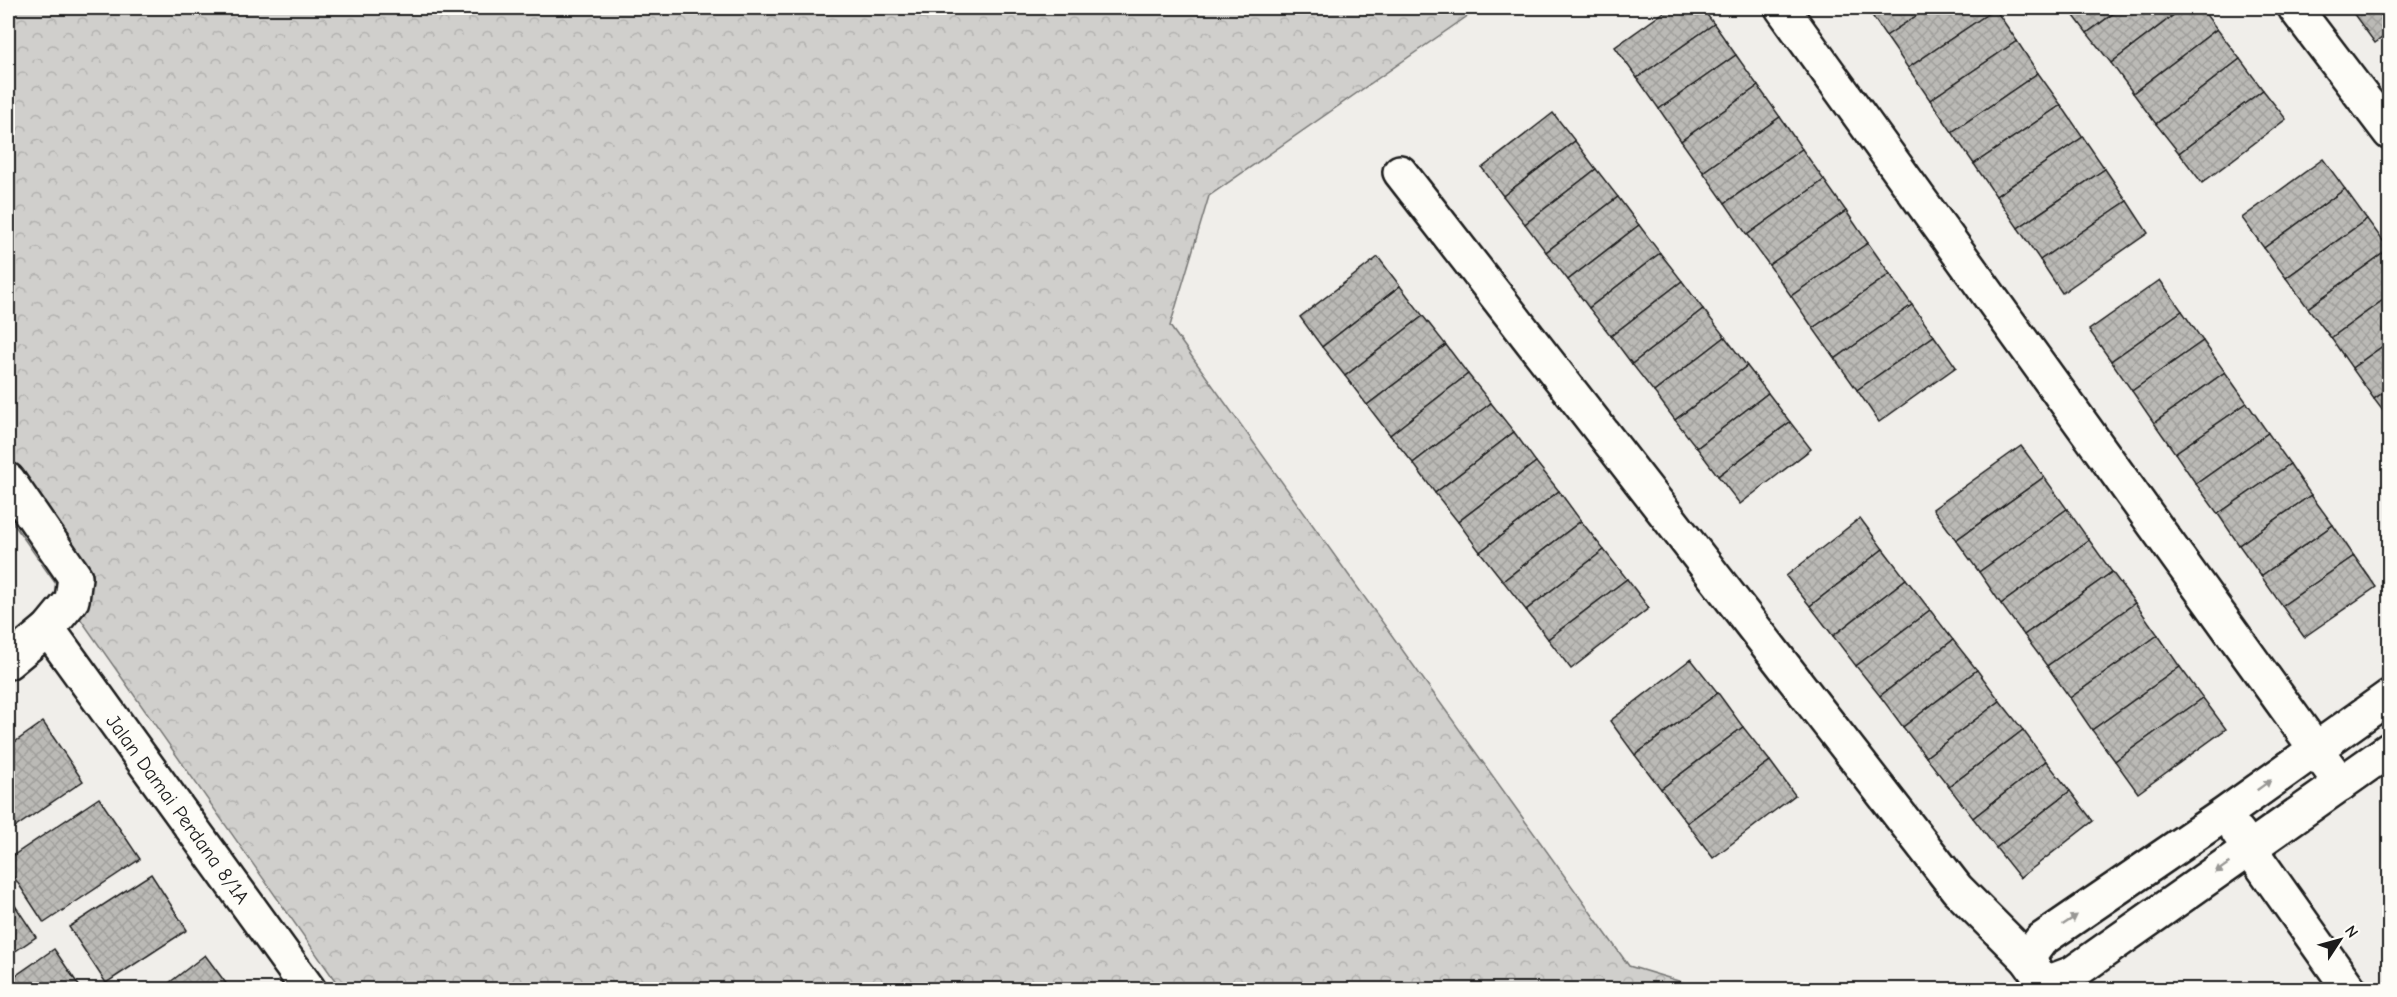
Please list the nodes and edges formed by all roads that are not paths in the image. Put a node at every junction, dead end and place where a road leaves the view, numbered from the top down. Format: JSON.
{"nodes":[{"id":1,"x":1782,"y":8,"type":"edge"},
{"id":2,"x":2295,"y":8,"type":"edge"},
{"id":3,"x":2390,"y":133,"type":"edge"},
{"id":4,"x":1400,"y":172,"type":"dead end"},
{"id":5,"x":8,"y":480,"type":"edge"},
{"id":6,"x":48,"y":629,"type":"junction"},
{"id":7,"x":8,"y":662,"type":"edge"},
{"id":8,"x":2390,"y":696,"type":"edge"},
{"id":9,"x":2315,"y":748,"type":"junction"},
{"id":10,"x":2390,"y":749,"type":"edge"},
{"id":11,"x":2341,"y":784,"type":"junction"},
{"id":12,"x":2224,"y":814,"type":"junction"},
{"id":13,"x":2249,"y":849,"type":"junction"},
{"id":14,"x":2027,"y":959,"type":"junction"},
{"id":15,"x":309,"y":990,"type":"edge"},
{"id":16,"x":2350,"y":990,"type":"edge"}],
"edges":[{"from":1,"to":9,"type":"street"},
{"from":2,"to":3,"type":"street"},
{"from":4,"to":14,"type":"street"},
{"from":5,"to":6,"type":"street"},
{"from":6,"to":7,"type":"street"},
{"from":6,"to":15,"type":"street","name":"Jalan Damai Perdana 8/1A"},
{"from":8,"to":9,"type":"street"},
{"from":9,"to":11,"type":"street"},
{"from":12,"to":9,"type":"street","one_way":true},
{"from":10,"to":11,"type":"street"},
{"from":11,"to":13,"type":"street"},
{"from":12,"to":13,"type":"street"},
{"from":14,"to":12,"type":"street","one_way":true},
{"from":13,"to":14,"type":"street","one_way":true},
{"from":13,"to":16,"type":"street"}]}
